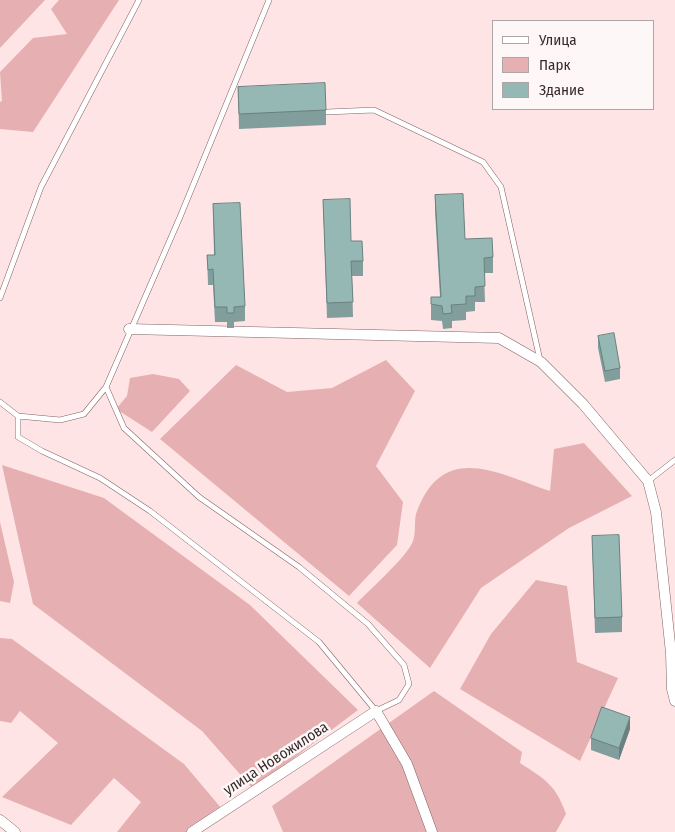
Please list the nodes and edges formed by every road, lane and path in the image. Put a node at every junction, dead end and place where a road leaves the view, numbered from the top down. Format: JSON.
{"nodes":[{"id":1,"x":139,"y":0,"type":"edge"},
{"id":2,"x":269,"y":0,"type":"edge"},
{"id":3,"x":327,"y":112,"type":"edge"},
{"id":4,"x":0,"y":298,"type":"edge"},
{"id":5,"x":129,"y":329,"type":"junction"},
{"id":6,"x":540,"y":362,"type":"junction"},
{"id":7,"x":106,"y":387,"type":"junction"},
{"id":8,"x":0,"y":402,"type":"edge"},
{"id":9,"x":18,"y":416,"type":"junction"},
{"id":10,"x":675,"y":456,"type":"edge"},
{"id":11,"x":673,"y":461,"type":"edge"},
{"id":12,"x":648,"y":481,"type":"junction"},
{"id":13,"x":675,"y":701,"type":"edge"},
{"id":14,"x":376,"y":711,"type":"junction"},
{"id":15,"x":0,"y":820,"type":"edge"},
{"id":16,"x":15,"y":832,"type":"edge"},
{"id":17,"x":192,"y":832,"type":"edge"},
{"id":18,"x":432,"y":832,"type":"edge"}],
"edges":[{"from":1,"to":4,"type":"lane"},
{"from":2,"to":5,"type":"lane"},
{"from":3,"to":6,"type":"lane"},
{"from":5,"to":6,"type":"street"},
{"from":5,"to":7,"type":"lane"},
{"from":6,"to":12,"type":"street"},
{"from":7,"to":9,"type":"lane"},
{"from":7,"to":14,"type":"lane"},
{"from":8,"to":9,"type":"lane"},
{"from":9,"to":14,"type":"lane"},
{"from":10,"to":11,"type":"lane"},
{"from":11,"to":12,"type":"lane"},
{"from":12,"to":13,"type":"street"},
{"from":14,"to":17,"type":"street","name":"улица Новожилова"},
{"from":14,"to":18,"type":"street"},
{"from":15,"to":16,"type":"street"}]}
